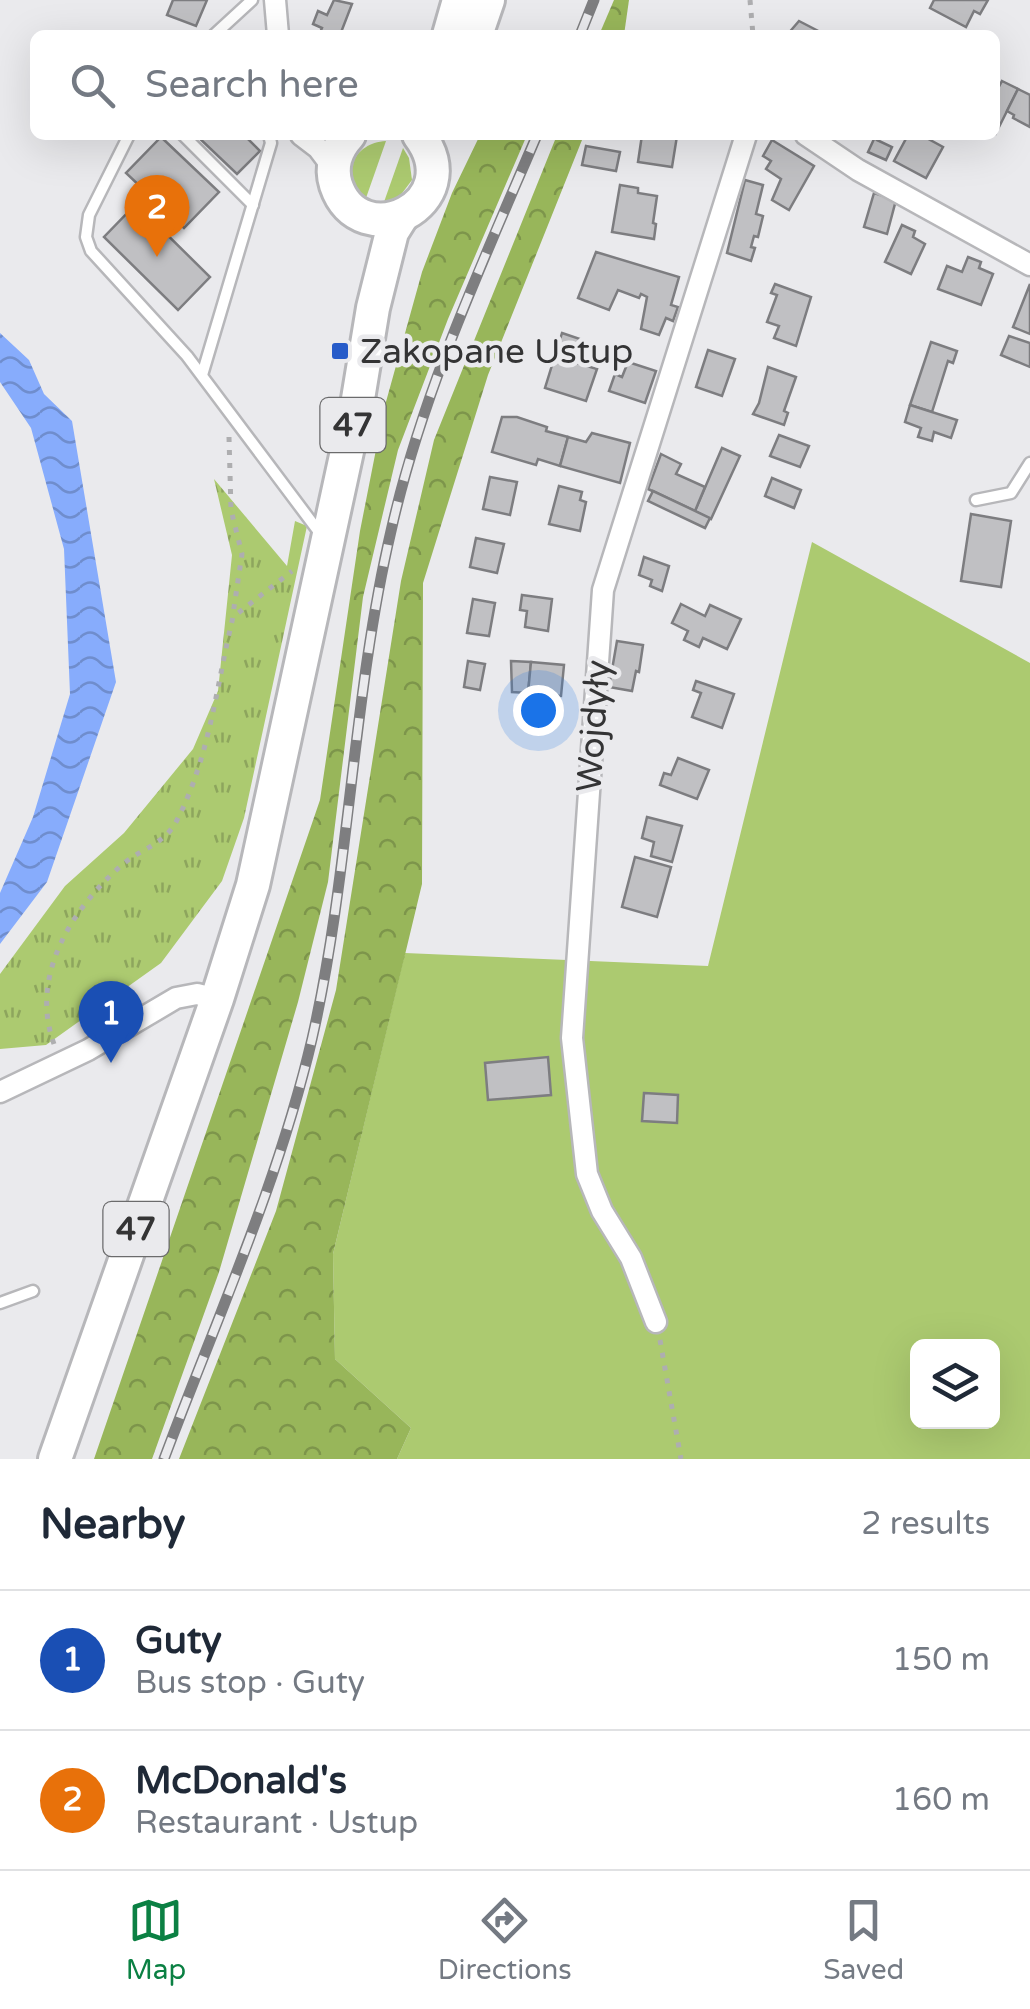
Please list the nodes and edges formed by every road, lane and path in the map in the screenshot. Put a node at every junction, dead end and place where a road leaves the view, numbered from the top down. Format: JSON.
{"nodes":[{"id":1,"x":252,"y":0,"type":"edge"},
{"id":2,"x":275,"y":0,"type":"edge"},
{"id":3,"x":460,"y":0,"type":"edge"},
{"id":4,"x":488,"y":0,"type":"edge"},
{"id":5,"x":750,"y":0,"type":"edge"},
{"id":6,"x":219,"y":30,"type":"edge"},
{"id":7,"x":278,"y":30,"type":"edge"},
{"id":8,"x":451,"y":30,"type":"edge"},
{"id":9,"x":478,"y":30,"type":"edge"},
{"id":10,"x":752,"y":30,"type":"edge"},
{"id":11,"x":126,"y":140,"type":"edge"},
{"id":12,"x":187,"y":140,"type":"edge"},
{"id":13,"x":270,"y":140,"type":"edge"},
{"id":14,"x":308,"y":140,"type":"edge"},
{"id":15,"x":345,"y":140,"type":"edge"},
{"id":16,"x":425,"y":140,"type":"edge"},
{"id":17,"x":744,"y":140,"type":"edge"},
{"id":18,"x":813,"y":140,"type":"edge"},
{"id":19,"x":333,"y":168,"type":"junction"},
{"id":20,"x":254,"y":205,"type":"junction"},
{"id":21,"x":352,"y":210,"type":"junction"},
{"id":22,"x":402,"y":216,"type":"junction"},
{"id":23,"x":1030,"y":265,"type":"edge"},
{"id":24,"x":373,"y":308,"type":"junction"},
{"id":25,"x":202,"y":375,"type":"junction"},
{"id":26,"x":235,"y":420,"type":"junction"},
{"id":27,"x":1030,"y":463,"type":"edge"},
{"id":28,"x":976,"y":500,"type":"dead end"},
{"id":29,"x":326,"y":541,"type":"junction"},
{"id":30,"x":296,"y":558,"type":"dead end"},
{"id":31,"x":233,"y":617,"type":"junction"},
{"id":32,"x":217,"y":1000,"type":"junction"},
{"id":33,"x":57,"y":1052,"type":"dead end"},
{"id":34,"x":0,"y":1092,"type":"edge"},
{"id":35,"x":33,"y":1291,"type":"dead end"},
{"id":36,"x":0,"y":1303,"type":"edge"},
{"id":37,"x":656,"y":1322,"type":"joint"},
{"id":38,"x":55,"y":1459,"type":"edge"},
{"id":39,"x":681,"y":1459,"type":"edge"}],
"edges":[{"from":1,"to":6,"type":"lane"},
{"from":2,"to":7,"type":"street"},
{"from":3,"to":8,"type":"main road"},
{"from":4,"to":9,"type":"main road"},
{"from":5,"to":10,"type":"path"},
{"from":11,"to":25,"type":"lane"},
{"from":12,"to":20,"type":"lane"},
{"from":13,"to":20,"type":"lane"},
{"from":14,"to":19,"type":"street"},
{"from":15,"to":19,"type":"main road"},
{"from":16,"to":22,"type":"main road","number":"47"},
{"from":17,"to":37,"type":"street","name":"Wojdyły"},
{"from":18,"to":23,"type":"street"},
{"from":19,"to":21,"type":"main road","number":"47"},
{"from":20,"to":25,"type":"lane"},
{"from":21,"to":22,"type":"main road"},
{"from":21,"to":24,"type":"main road","number":"47"},
{"from":22,"to":24,"type":"main road","number":"47"},
{"from":24,"to":29,"type":"main road","number":"47"},
{"from":25,"to":26,"type":"lane"},
{"from":26,"to":29,"type":"lane"},
{"from":26,"to":31,"type":"path"},
{"from":27,"to":28,"type":"lane"},
{"from":29,"to":32,"type":"main road","number":"47"},
{"from":30,"to":31,"type":"path"},
{"from":31,"to":33,"type":"path"},
{"from":32,"to":34,"type":"street"},
{"from":32,"to":38,"type":"main road","number":"47"},
{"from":35,"to":36,"type":"lane"},
{"from":37,"to":39,"type":"path"}]}
